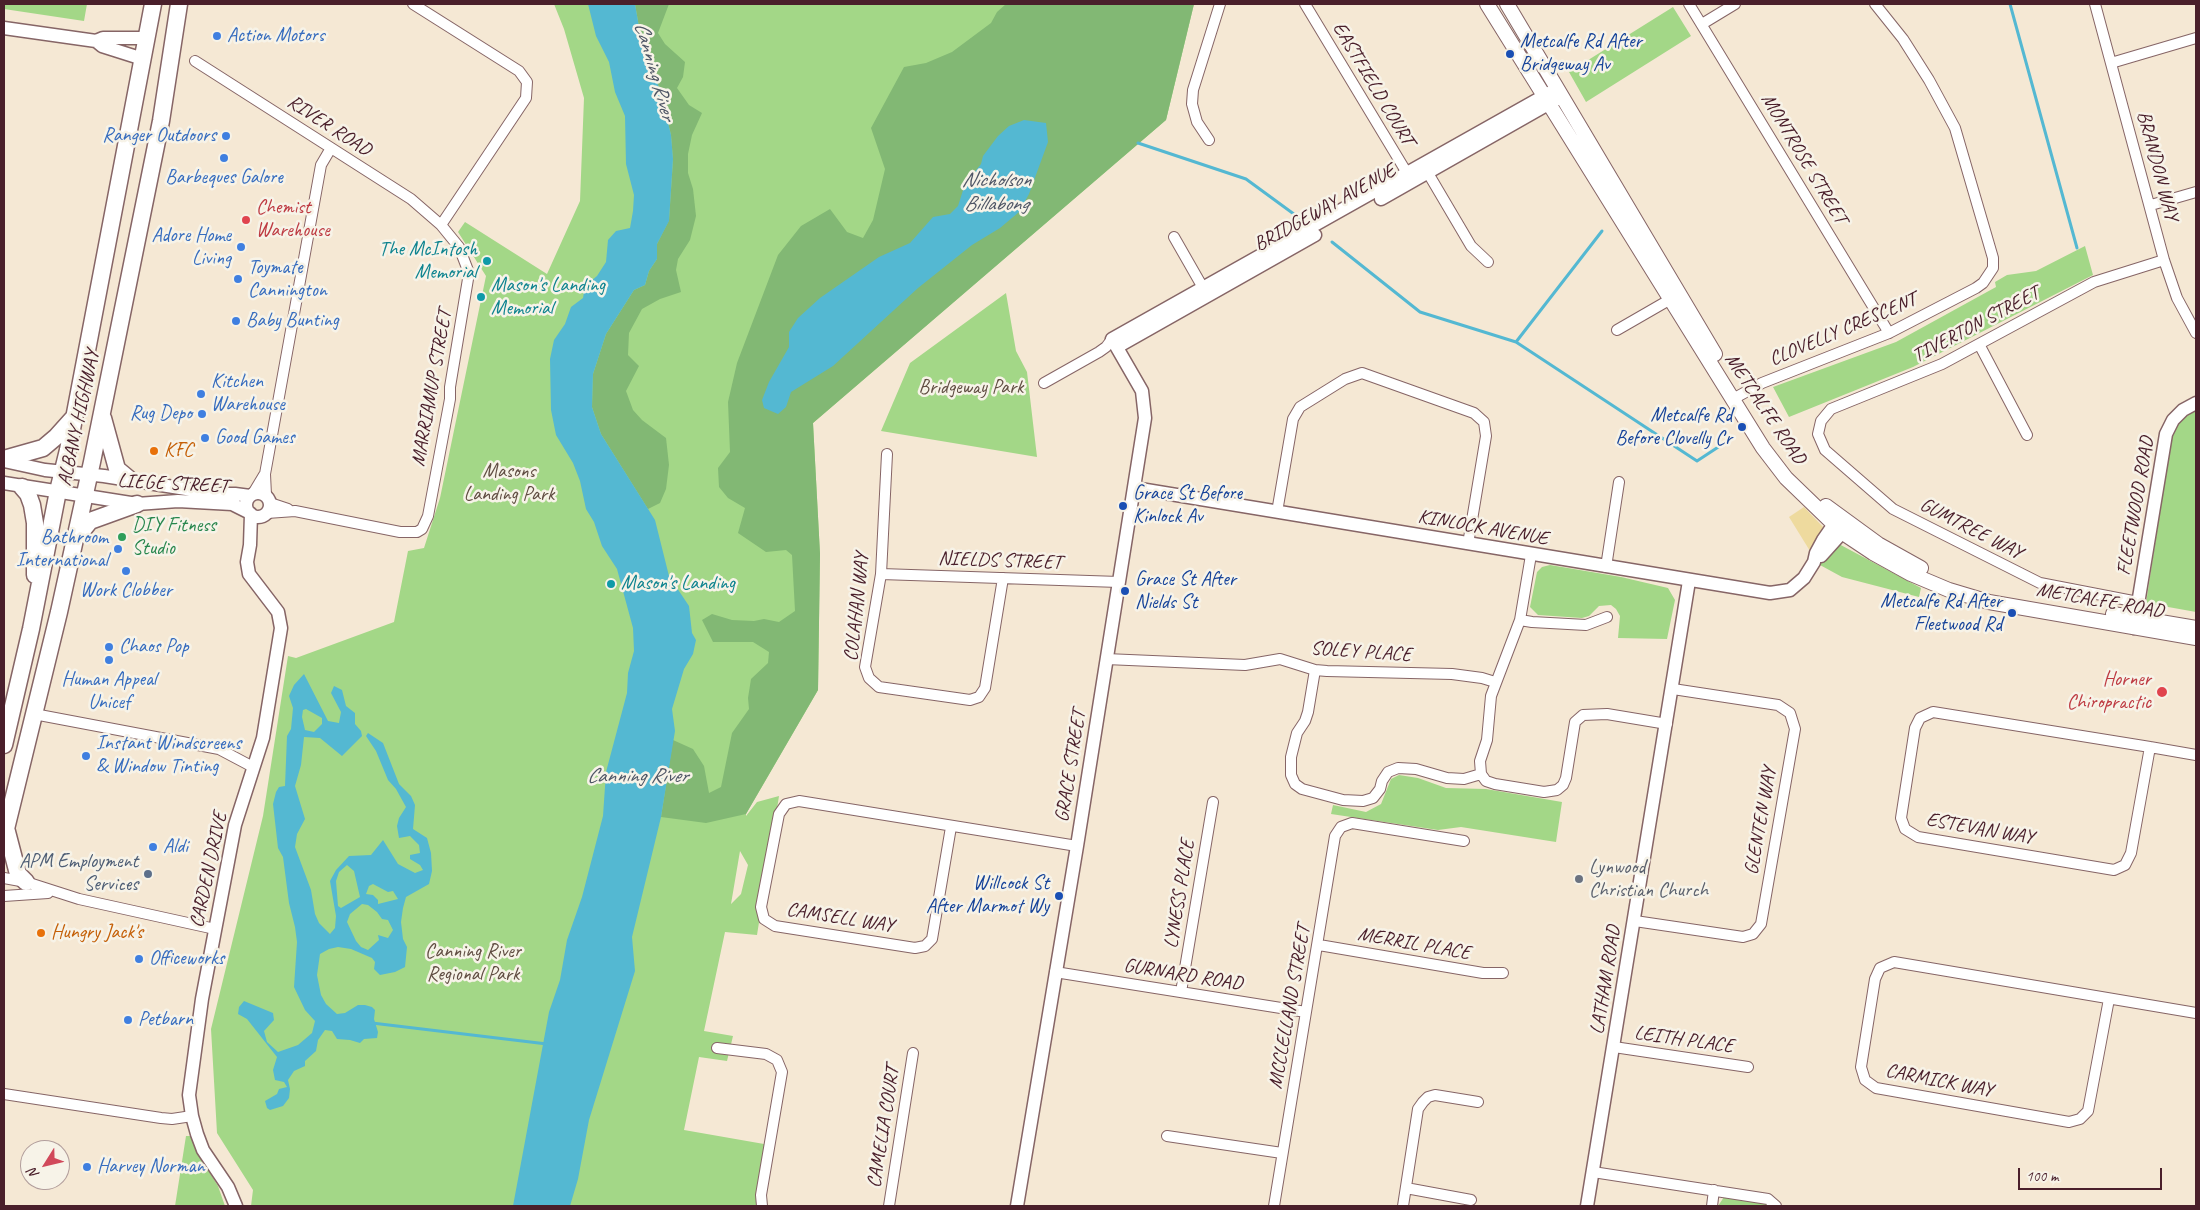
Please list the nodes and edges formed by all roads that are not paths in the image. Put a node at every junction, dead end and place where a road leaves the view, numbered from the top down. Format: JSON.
{"nodes":[{"id":1,"x":153,"y":4,"type":"edge"},
{"id":2,"x":179,"y":4,"type":"edge"},
{"id":3,"x":413,"y":4,"type":"edge"},
{"id":4,"x":1220,"y":4,"type":"edge"},
{"id":5,"x":1305,"y":4,"type":"edge"},
{"id":6,"x":1487,"y":4,"type":"edge"},
{"id":7,"x":1507,"y":4,"type":"edge"},
{"id":8,"x":1689,"y":4,"type":"edge"},
{"id":9,"x":1735,"y":4,"type":"edge"},
{"id":10,"x":1875,"y":4,"type":"edge"},
{"id":11,"x":2095,"y":4,"type":"edge"},
{"id":12,"x":1702,"y":24,"type":"junction"},
{"id":13,"x":4,"y":28,"type":"edge"},
{"id":14,"x":147,"y":38,"type":"junction"},
{"id":15,"x":2196,"y":38,"type":"edge"},
{"id":16,"x":96,"y":41,"type":"junction"},
{"id":17,"x":143,"y":59,"type":"junction"},
{"id":18,"x":195,"y":61,"type":"dead end"},
{"id":19,"x":2111,"y":63,"type":"junction"},
{"id":20,"x":1559,"y":93,"type":"junction"},
{"id":21,"x":1546,"y":100,"type":"junction"},
{"id":22,"x":1209,"y":140,"type":"dead end"},
{"id":23,"x":330,"y":148,"type":"junction"},
{"id":24,"x":1426,"y":168,"type":"junction"},
{"id":25,"x":1409,"y":178,"type":"junction"},
{"id":26,"x":2196,"y":192,"type":"edge"},
{"id":27,"x":2150,"y":205,"type":"junction"},
{"id":28,"x":441,"y":225,"type":"junction"},
{"id":29,"x":1174,"y":237,"type":"dead end"},
{"id":30,"x":2164,"y":260,"type":"junction"},
{"id":31,"x":1488,"y":262,"type":"dead end"},
{"id":32,"x":1205,"y":292,"type":"junction"},
{"id":33,"x":1675,"y":297,"type":"junction"},
{"id":34,"x":1617,"y":330,"type":"dead end"},
{"id":35,"x":1889,"y":333,"type":"junction"},
{"id":36,"x":2196,"y":334,"type":"edge"},
{"id":37,"x":1112,"y":344,"type":"junction"},
{"id":38,"x":1979,"y":344,"type":"junction"},
{"id":39,"x":1044,"y":383,"type":"dead end"},
{"id":40,"x":1736,"y":397,"type":"junction"},
{"id":41,"x":2196,"y":403,"type":"edge"},
{"id":42,"x":102,"y":414,"type":"junction"},
{"id":43,"x":75,"y":416,"type":"junction"},
{"id":44,"x":1818,"y":434,"type":"joint"},
{"id":45,"x":2027,"y":435,"type":"dead end"},
{"id":46,"x":886,"y":454,"type":"dead end"},
{"id":47,"x":4,"y":460,"type":"edge"},
{"id":48,"x":62,"y":472,"type":"junction"},
{"id":49,"x":90,"y":474,"type":"junction"},
{"id":50,"x":265,"y":474,"type":"junction"},
{"id":51,"x":129,"y":479,"type":"junction"},
{"id":52,"x":1619,"y":482,"type":"dead end"},
{"id":53,"x":4,"y":483,"type":"edge"},
{"id":54,"x":22,"y":487,"type":"junction"},
{"id":55,"x":1134,"y":488,"type":"junction"},
{"id":56,"x":58,"y":491,"type":"junction"},
{"id":57,"x":85,"y":496,"type":"junction"},
{"id":58,"x":251,"y":496,"type":"junction"},
{"id":59,"x":137,"y":504,"type":"junction"},
{"id":60,"x":261,"y":509,"type":"junction"},
{"id":61,"x":1277,"y":512,"type":"junction"},
{"id":62,"x":1841,"y":525,"type":"junction"},
{"id":63,"x":417,"y":532,"type":"joint"},
{"id":64,"x":76,"y":540,"type":"junction"},
{"id":65,"x":1468,"y":544,"type":"junction"},
{"id":66,"x":1531,"y":555,"type":"junction"},
{"id":67,"x":1606,"y":567,"type":"junction"},
{"id":68,"x":881,"y":574,"type":"junction"},
{"id":69,"x":1003,"y":578,"type":"junction"},
{"id":70,"x":1689,"y":581,"type":"junction"},
{"id":71,"x":1118,"y":582,"type":"junction"},
{"id":72,"x":37,"y":597,"type":"junction"},
{"id":73,"x":2138,"y":602,"type":"junction"},
{"id":74,"x":1607,"y":617,"type":"dead end"},
{"id":75,"x":1520,"y":620,"type":"junction"},
{"id":76,"x":2135,"y":623,"type":"junction"},
{"id":77,"x":2196,"y":628,"type":"edge"},
{"id":78,"x":2196,"y":638,"type":"edge"},
{"id":79,"x":1106,"y":659,"type":"junction"},
{"id":80,"x":1314,"y":670,"type":"junction"},
{"id":81,"x":1495,"y":682,"type":"junction"},
{"id":82,"x":1673,"y":689,"type":"junction"},
{"id":83,"x":34,"y":714,"type":"junction"},
{"id":84,"x":1667,"y":724,"type":"junction"},
{"id":85,"x":4,"y":745,"type":"edge"},
{"id":86,"x":2150,"y":746,"type":"junction"},
{"id":87,"x":2196,"y":755,"type":"edge"},
{"id":88,"x":253,"y":767,"type":"junction"},
{"id":89,"x":1481,"y":774,"type":"junction"},
{"id":90,"x":1212,"y":802,"type":"dead end"},
{"id":91,"x":951,"y":827,"type":"junction"},
{"id":92,"x":5,"y":832,"type":"edge"},
{"id":93,"x":1464,"y":841,"type":"dead end"},
{"id":94,"x":1077,"y":846,"type":"junction"},
{"id":95,"x":4,"y":878,"type":"edge"},
{"id":96,"x":26,"y":882,"type":"junction"},
{"id":97,"x":54,"y":893,"type":"junction"},
{"id":98,"x":4,"y":896,"type":"edge"},
{"id":99,"x":1634,"y":921,"type":"junction"},
{"id":100,"x":215,"y":930,"type":"junction"},
{"id":101,"x":1318,"y":945,"type":"junction"},
{"id":102,"x":1056,"y":972,"type":"junction"},
{"id":103,"x":1503,"y":973,"type":"dead end"},
{"id":104,"x":1181,"y":992,"type":"junction"},
{"id":105,"x":2108,"y":999,"type":"junction"},
{"id":106,"x":1306,"y":1012,"type":"junction"},
{"id":107,"x":2196,"y":1012,"type":"edge"},
{"id":108,"x":1614,"y":1047,"type":"junction"},
{"id":109,"x":717,"y":1048,"type":"dead end"},
{"id":110,"x":913,"y":1054,"type":"dead end"},
{"id":111,"x":1748,"y":1067,"type":"dead end"},
{"id":112,"x":4,"y":1094,"type":"edge"},
{"id":113,"x":1478,"y":1102,"type":"dead end"},
{"id":114,"x":192,"y":1116,"type":"junction"},
{"id":115,"x":1167,"y":1136,"type":"dead end"},
{"id":116,"x":1282,"y":1153,"type":"junction"},
{"id":117,"x":1593,"y":1172,"type":"junction"},
{"id":118,"x":1406,"y":1188,"type":"junction"},
{"id":119,"x":1714,"y":1190,"type":"junction"},
{"id":120,"x":1471,"y":1200,"type":"dead end"},
{"id":121,"x":236,"y":1206,"type":"edge"},
{"id":122,"x":762,"y":1206,"type":"edge"},
{"id":123,"x":889,"y":1206,"type":"edge"},
{"id":124,"x":1017,"y":1206,"type":"edge"},
{"id":125,"x":1274,"y":1206,"type":"edge"},
{"id":126,"x":1403,"y":1206,"type":"edge"},
{"id":127,"x":1587,"y":1206,"type":"edge"},
{"id":128,"x":1712,"y":1206,"type":"edge"},
{"id":129,"x":1776,"y":1206,"type":"edge"}],
"edges":[{"from":1,"to":14,"type":"highway","name":"ALBANY HIGHWAY"},
{"from":2,"to":42,"type":"highway","name":"ALBANY HIGHWAY"},
{"from":3,"to":28,"type":"street"},
{"from":4,"to":22,"type":"street"},
{"from":5,"to":25,"type":"street","name":"EASTFIELD COURT"},
{"from":6,"to":21,"type":"main road","name":"METCALFE ROAD"},
{"from":7,"to":20,"type":"main road","name":"METCALFE ROAD"},
{"from":8,"to":12,"type":"street","name":"MONTROSE STREET"},
{"from":9,"to":12,"type":"street"},
{"from":10,"to":35,"type":"street","name":"CLOVELLY CRESCENT"},
{"from":11,"to":19,"type":"street","name":"BRANDON WAY"},
{"from":12,"to":35,"type":"street","name":"MONTROSE STREET"},
{"from":13,"to":16,"type":"street"},
{"from":14,"to":16,"type":"street"},
{"from":14,"to":17,"type":"highway","name":"ALBANY HIGHWAY"},
{"from":15,"to":19,"type":"street"},
{"from":16,"to":17,"type":"street"},
{"from":17,"to":43,"type":"highway","name":"ALBANY HIGHWAY"},
{"from":18,"to":23,"type":"street","name":"RIVER ROAD"},
{"from":19,"to":27,"type":"street","name":"BRANDON WAY"},
{"from":20,"to":21,"type":"street","name":"BRIDGEWAY AVENUE"},
{"from":20,"to":33,"type":"main road","name":"METCALFE ROAD"},
{"from":21,"to":24,"type":"street","name":"BRIDGEWAY AVENUE"},
{"from":21,"to":33,"type":"main road","name":"METCALFE ROAD"},
{"from":23,"to":28,"type":"street","name":"RIVER ROAD"},
{"from":23,"to":50,"type":"street"},
{"from":24,"to":25,"type":"street","name":"BRIDGEWAY AVENUE"},
{"from":24,"to":31,"type":"street"},
{"from":25,"to":32,"type":"street","name":"BRIDGEWAY AVENUE"},
{"from":26,"to":27,"type":"street"},
{"from":27,"to":30,"type":"street","name":"BRANDON WAY"},
{"from":28,"to":63,"type":"street","name":"MARRIAMUP STREET"},
{"from":29,"to":32,"type":"street"},
{"from":30,"to":36,"type":"street","name":"BRANDON WAY"},
{"from":30,"to":38,"type":"street","name":"TIVERTON STREET"},
{"from":32,"to":37,"type":"street","name":"BRIDGEWAY AVENUE"},
{"from":33,"to":34,"type":"street"},
{"from":33,"to":40,"type":"main road","name":"METCALFE ROAD"},
{"from":35,"to":40,"type":"street","name":"CLOVELLY CRESCENT"},
{"from":37,"to":39,"type":"street","name":"BRIDGEWAY AVENUE"},
{"from":37,"to":55,"type":"street","name":"GRACE STREET"},
{"from":38,"to":44,"type":"street","name":"TIVERTON STREET"},
{"from":38,"to":45,"type":"street"},
{"from":40,"to":62,"type":"main road","name":"METCALFE ROAD"},
{"from":41,"to":73,"type":"street","name":"FLEETWOOD ROAD"},
{"from":42,"to":49,"type":"highway","name":"ALBANY HIGHWAY"},
{"from":42,"to":51,"type":"highway"},
{"from":43,"to":47,"type":"highway"},
{"from":43,"to":48,"type":"highway","name":"ALBANY HIGHWAY"},
{"from":44,"to":73,"type":"street","name":"GUMTREE WAY"},
{"from":46,"to":68,"type":"street","name":"COLAHAN WAY"},
{"from":47,"to":48,"type":"street","name":"LIEGE STREET"},
{"from":48,"to":49,"type":"street","name":"LIEGE STREET"},
{"from":48,"to":56,"type":"highway","name":"ALBANY HIGHWAY"},
{"from":49,"to":51,"type":"street","name":"LIEGE STREET"},
{"from":49,"to":57,"type":"highway","name":"ALBANY HIGHWAY"},
{"from":50,"to":58,"type":"street"},
{"from":50,"to":60,"type":"street"},
{"from":51,"to":58,"type":"street","name":"LIEGE STREET"},
{"from":52,"to":67,"type":"street"},
{"from":53,"to":54,"type":"street","name":"LIEGE STREET"},
{"from":54,"to":56,"type":"street","name":"LIEGE STREET"},
{"from":54,"to":72,"type":"highway"},
{"from":55,"to":61,"type":"street","name":"KINLOCK AVENUE"},
{"from":55,"to":71,"type":"street","name":"GRACE STREET"},
{"from":56,"to":57,"type":"street","name":"LIEGE STREET"},
{"from":56,"to":72,"type":"highway","name":"ALBANY HIGHWAY"},
{"from":57,"to":59,"type":"street","name":"LIEGE STREET"},
{"from":57,"to":64,"type":"highway","name":"ALBANY HIGHWAY"},
{"from":58,"to":60,"type":"street","name":"LIEGE STREET"},
{"from":58,"to":60,"type":"street","name":"LIEGE STREET"},
{"from":59,"to":60,"type":"street","name":"LIEGE STREET"},
{"from":59,"to":64,"type":"highway"},
{"from":60,"to":63,"type":"street","name":"LIEGE STREET"},
{"from":60,"to":88,"type":"street","name":"CARDEN DRIVE"},
{"from":61,"to":65,"type":"street","name":"KINLOCK AVENUE"},
{"from":61,"to":65,"type":"street"},
{"from":62,"to":70,"type":"street","name":"KINLOCK AVENUE"},
{"from":62,"to":76,"type":"main road","name":"METCALFE ROAD"},
{"from":64,"to":83,"type":"highway","name":"ALBANY HIGHWAY"},
{"from":65,"to":66,"type":"street","name":"KINLOCK AVENUE"},
{"from":66,"to":67,"type":"street","name":"KINLOCK AVENUE"},
{"from":66,"to":75,"type":"street"},
{"from":67,"to":70,"type":"street","name":"KINLOCK AVENUE"},
{"from":68,"to":69,"type":"street","name":"NIELDS STREET"},
{"from":68,"to":69,"type":"street","name":"COLAHAN WAY"},
{"from":69,"to":71,"type":"street","name":"NIELDS STREET"},
{"from":70,"to":82,"type":"street","name":"LATHAM ROAD"},
{"from":71,"to":79,"type":"street","name":"GRACE STREET"},
{"from":72,"to":85,"type":"highway","name":"ALBANY HIGHWAY"},
{"from":73,"to":76,"type":"street","name":"FLEETWOOD ROAD"},
{"from":74,"to":75,"type":"street"},
{"from":75,"to":81,"type":"street"},
{"from":76,"to":77,"type":"main road","name":"METCALFE ROAD"},
{"from":76,"to":78,"type":"main road","name":"METCALFE ROAD"},
{"from":79,"to":80,"type":"street","name":"SOLEY PLACE"},
{"from":79,"to":94,"type":"street","name":"GRACE STREET"},
{"from":80,"to":81,"type":"street","name":"SOLEY PLACE"},
{"from":80,"to":89,"type":"street"},
{"from":81,"to":89,"type":"street"},
{"from":82,"to":84,"type":"street","name":"LATHAM ROAD"},
{"from":82,"to":99,"type":"street","name":"GLENTEN WAY"},
{"from":83,"to":88,"type":"street"},
{"from":83,"to":92,"type":"highway","name":"ALBANY HIGHWAY"},
{"from":84,"to":89,"type":"street"},
{"from":84,"to":99,"type":"street","name":"LATHAM ROAD"},
{"from":86,"to":86,"type":"street","name":"ESTEVAN WAY"},
{"from":86,"to":87,"type":"street","name":"ESTEVAN WAY"},
{"from":88,"to":100,"type":"street","name":"CARDEN DRIVE"},
{"from":90,"to":104,"type":"street","name":"LYNESS PLACE"},
{"from":91,"to":91,"type":"street","name":"CAMSELL WAY"},
{"from":91,"to":94,"type":"street","name":"CAMSELL WAY"},
{"from":92,"to":96,"type":"highway"},
{"from":93,"to":101,"type":"street","name":"MCCLELLAND STREET"},
{"from":94,"to":102,"type":"street","name":"GRACE STREET"},
{"from":95,"to":96,"type":"street"},
{"from":96,"to":97,"type":"street"},
{"from":97,"to":98,"type":"street"},
{"from":97,"to":100,"type":"street"},
{"from":99,"to":108,"type":"street","name":"LATHAM ROAD"},
{"from":100,"to":114,"type":"street","name":"CARDEN DRIVE"},
{"from":101,"to":103,"type":"street","name":"MERRIL PLACE"},
{"from":101,"to":106,"type":"street","name":"MCCLELLAND STREET"},
{"from":102,"to":104,"type":"street","name":"GURNARD ROAD"},
{"from":102,"to":124,"type":"street","name":"GRACE STREET"},
{"from":104,"to":106,"type":"street","name":"GURNARD ROAD"},
{"from":105,"to":105,"type":"street","name":"CARMICK WAY"},
{"from":105,"to":107,"type":"street","name":"CARMICK WAY"},
{"from":106,"to":116,"type":"street","name":"MCCLELLAND STREET"},
{"from":108,"to":111,"type":"street","name":"LEITH PLACE"},
{"from":108,"to":117,"type":"street","name":"LATHAM ROAD"},
{"from":109,"to":122,"type":"street"},
{"from":110,"to":123,"type":"street","name":"CAMELIA COURT"},
{"from":112,"to":114,"type":"street"},
{"from":113,"to":118,"type":"street"},
{"from":114,"to":121,"type":"street","name":"CARDEN DRIVE"},
{"from":115,"to":116,"type":"street"},
{"from":116,"to":125,"type":"street","name":"MCCLELLAND STREET"},
{"from":117,"to":119,"type":"street"},
{"from":117,"to":127,"type":"street","name":"LATHAM ROAD"},
{"from":118,"to":120,"type":"street"},
{"from":118,"to":126,"type":"street"},
{"from":119,"to":128,"type":"street"},
{"from":119,"to":129,"type":"street"}]}
